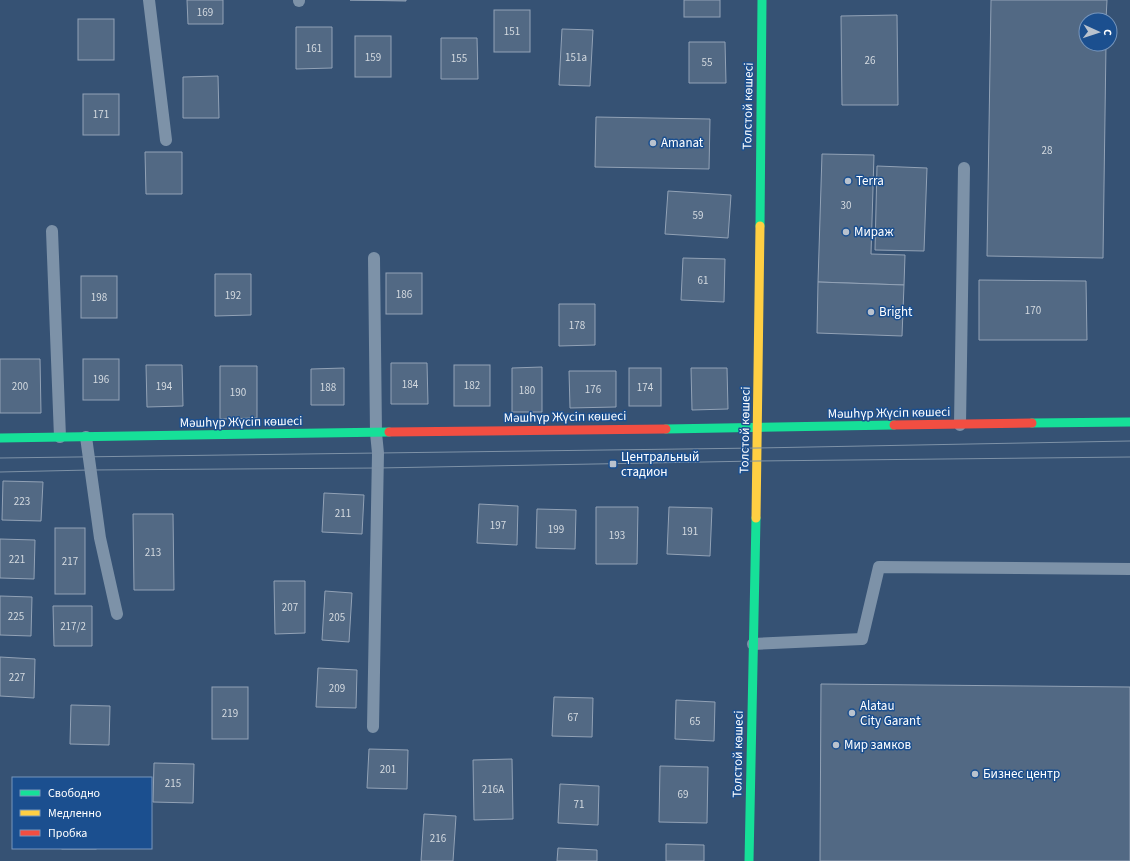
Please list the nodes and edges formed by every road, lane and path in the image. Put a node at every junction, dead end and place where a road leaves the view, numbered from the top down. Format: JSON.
{"nodes":[{"id":1,"x":149,"y":0,"type":"edge"},
{"id":2,"x":762,"y":0,"type":"edge"},
{"id":3,"x":166,"y":140,"type":"dead end"},
{"id":4,"x":964,"y":168,"type":"dead end"},
{"id":5,"x":52,"y":231,"type":"dead end"},
{"id":6,"x":374,"y":258,"type":"dead end"},
{"id":7,"x":1130,"y":422,"type":"edge"},
{"id":8,"x":960,"y":425,"type":"junction"},
{"id":9,"x":758,"y":428,"type":"junction"},
{"id":10,"x":376,"y":433,"type":"junction"},
{"id":11,"x":60,"y":437,"type":"junction"},
{"id":12,"x":86,"y":437,"type":"junction"},
{"id":13,"x":0,"y":438,"type":"edge"},
{"id":14,"x":1130,"y":569,"type":"edge"},
{"id":15,"x":118,"y":614,"type":"dead end"},
{"id":16,"x":753,"y":644,"type":"junction"},
{"id":17,"x":373,"y":727,"type":"dead end"},
{"id":18,"x":749,"y":861,"type":"edge"}],
"edges":[{"from":1,"to":3,"type":"lane"},
{"from":2,"to":9,"type":"street","name":"Толстой көшесі"},
{"from":4,"to":8,"type":"lane"},
{"from":5,"to":11,"type":"lane"},
{"from":6,"to":10,"type":"lane"},
{"from":7,"to":8,"type":"street","name":"Мәшһүр Жүсіп көшесі"},
{"from":8,"to":9,"type":"street","name":"Мәшһүр Жүсіп көшесі"},
{"from":9,"to":10,"type":"street","name":"Мәшһүр Жүсіп көшесі"},
{"from":9,"to":16,"type":"street","name":"Толстой көшесі"},
{"from":10,"to":12,"type":"street","name":"Мәшһүр Жүсіп көшесі"},
{"from":10,"to":17,"type":"lane"},
{"from":11,"to":12,"type":"street","name":"Мәшһүр Жүсіп көшесі"},
{"from":11,"to":13,"type":"street","name":"Мәшһүр Жүсіп көшесі"},
{"from":12,"to":15,"type":"lane"},
{"from":14,"to":16,"type":"lane"},
{"from":16,"to":18,"type":"street","name":"Толстой көшесі"}]}
